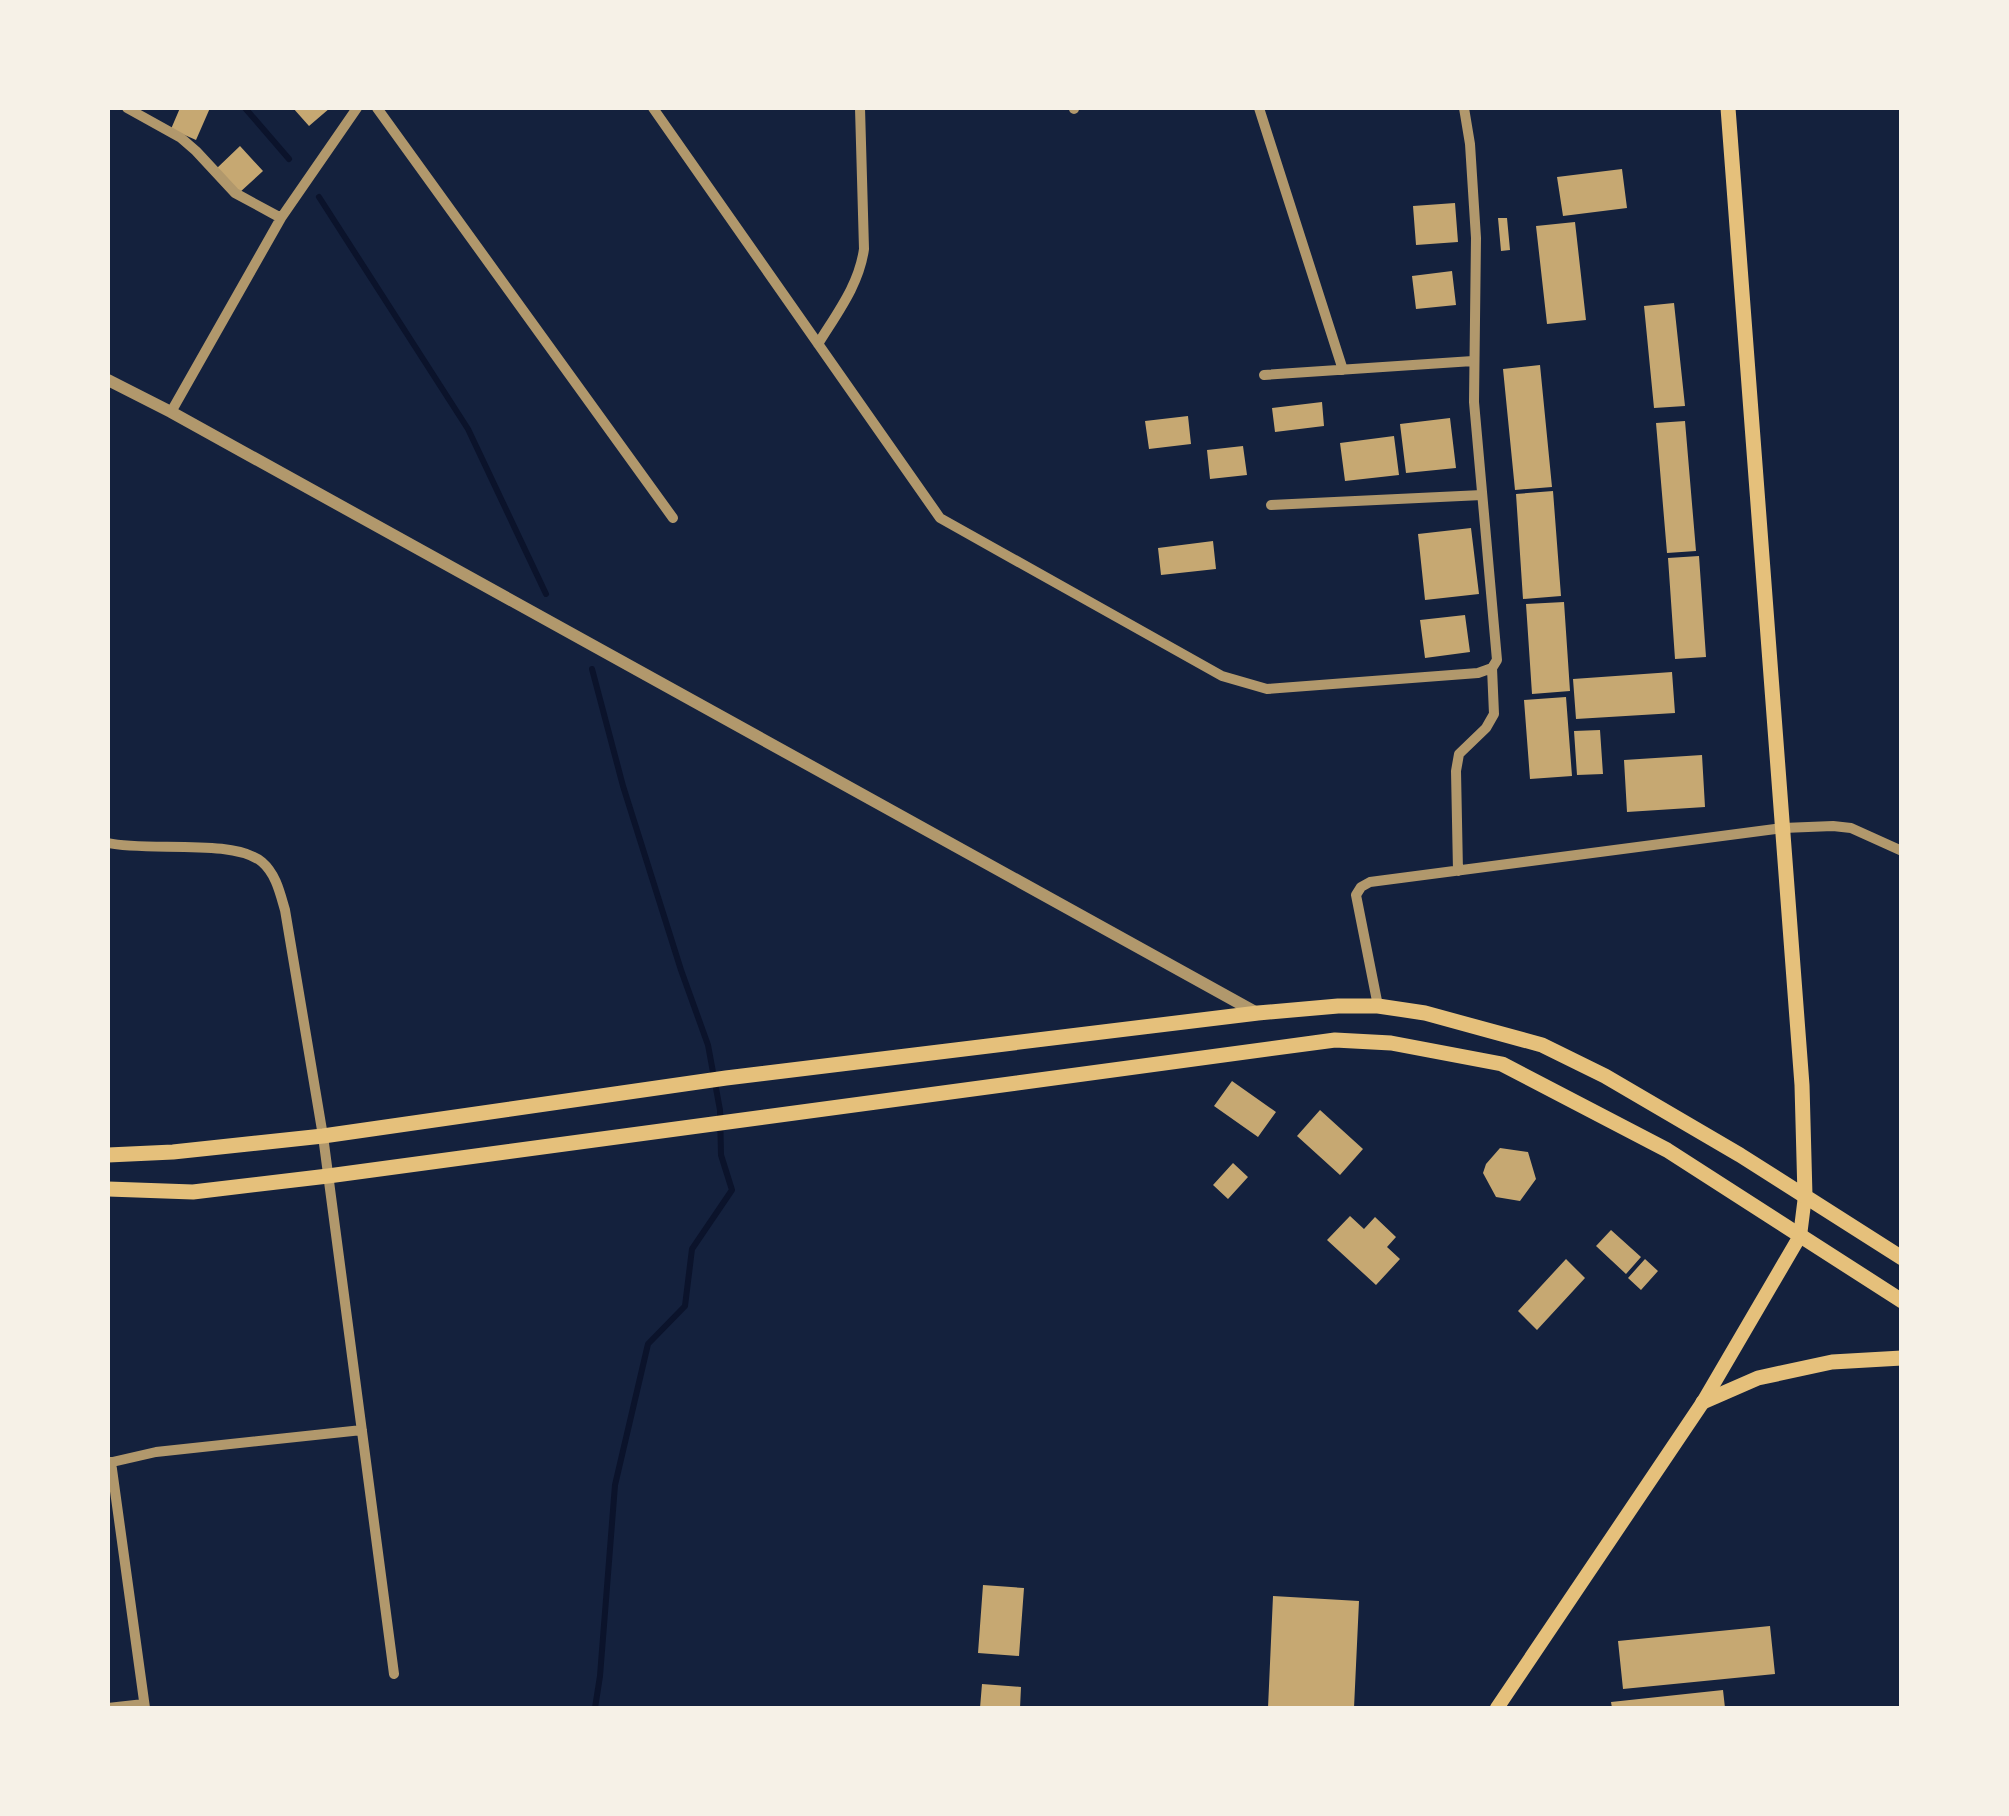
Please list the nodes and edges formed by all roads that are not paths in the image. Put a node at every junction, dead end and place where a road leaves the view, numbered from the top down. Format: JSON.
{"nodes":[{"id":1,"x":127,"y":108,"type":"edge"},
{"id":2,"x":357,"y":108,"type":"edge"},
{"id":3,"x":377,"y":108,"type":"edge"},
{"id":4,"x":653,"y":108,"type":"edge"},
{"id":5,"x":860,"y":108,"type":"edge"},
{"id":6,"x":1259,"y":108,"type":"edge"},
{"id":7,"x":1464,"y":108,"type":"edge"},
{"id":8,"x":1733,"y":109,"type":"edge"},
{"id":9,"x":281,"y":218,"type":"junction"},
{"id":10,"x":818,"y":344,"type":"junction"},
{"id":11,"x":1473,"y":361,"type":"junction"},
{"id":12,"x":1343,"y":370,"type":"junction"},
{"id":13,"x":1264,"y":375,"type":"dead end"},
{"id":14,"x":108,"y":380,"type":"edge"},
{"id":15,"x":171,"y":412,"type":"junction"},
{"id":16,"x":1482,"y":496,"type":"junction"},
{"id":17,"x":1271,"y":505,"type":"dead end"},
{"id":18,"x":673,"y":518,"type":"dead end"},
{"id":19,"x":1492,"y":668,"type":"junction"},
{"id":20,"x":1783,"y":828,"type":"junction"},
{"id":21,"x":108,"y":843,"type":"edge"},
{"id":22,"x":1902,"y":851,"type":"edge"},
{"id":23,"x":1458,"y":871,"type":"junction"},
{"id":24,"x":1378,"y":1006,"type":"junction"},
{"id":25,"x":1258,"y":1014,"type":"junction"},
{"id":26,"x":323,"y":1136,"type":"junction"},
{"id":27,"x":108,"y":1154,"type":"edge"},
{"id":28,"x":328,"y":1176,"type":"junction"},
{"id":29,"x":108,"y":1188,"type":"edge"},
{"id":30,"x":1805,"y":1196,"type":"junction"},
{"id":31,"x":1800,"y":1236,"type":"junction"},
{"id":32,"x":1902,"y":1258,"type":"edge"},
{"id":33,"x":1902,"y":1302,"type":"edge"},
{"id":34,"x":1902,"y":1358,"type":"edge"},
{"id":35,"x":1702,"y":1402,"type":"junction"},
{"id":36,"x":362,"y":1430,"type":"junction"},
{"id":37,"x":109,"y":1463,"type":"edge"},
{"id":38,"x":394,"y":1674,"type":"dead end"},
{"id":39,"x":144,"y":1706,"type":"edge"},
{"id":40,"x":108,"y":1708,"type":"edge"},
{"id":41,"x":1497,"y":1708,"type":"edge"}],
"edges":[{"from":1,"to":9,"type":"street"},
{"from":2,"to":9,"type":"street"},
{"from":3,"to":18,"type":"street"},
{"from":4,"to":10,"type":"street"},
{"from":5,"to":10,"type":"street"},
{"from":6,"to":12,"type":"street"},
{"from":7,"to":11,"type":"street"},
{"from":8,"to":20,"type":"main road"},
{"from":9,"to":15,"type":"street"},
{"from":10,"to":19,"type":"street"},
{"from":11,"to":12,"type":"street"},
{"from":11,"to":16,"type":"street"},
{"from":12,"to":13,"type":"street"},
{"from":14,"to":15,"type":"street"},
{"from":15,"to":25,"type":"street"},
{"from":16,"to":17,"type":"street"},
{"from":16,"to":19,"type":"street"},
{"from":19,"to":23,"type":"street"},
{"from":20,"to":22,"type":"street"},
{"from":20,"to":23,"type":"street"},
{"from":20,"to":30,"type":"main road"},
{"from":21,"to":26,"type":"street"},
{"from":23,"to":24,"type":"street"},
{"from":24,"to":25,"type":"main road"},
{"from":24,"to":30,"type":"main road"},
{"from":25,"to":26,"type":"main road"},
{"from":26,"to":27,"type":"main road"},
{"from":26,"to":28,"type":"street"},
{"from":28,"to":29,"type":"main road"},
{"from":28,"to":31,"type":"main road"},
{"from":28,"to":36,"type":"street"},
{"from":30,"to":31,"type":"main road"},
{"from":30,"to":32,"type":"main road"},
{"from":31,"to":33,"type":"main road"},
{"from":31,"to":35,"type":"main road"},
{"from":34,"to":35,"type":"main road"},
{"from":35,"to":41,"type":"main road"},
{"from":36,"to":37,"type":"street"},
{"from":36,"to":38,"type":"street"},
{"from":37,"to":39,"type":"street"},
{"from":39,"to":40,"type":"street"}]}
